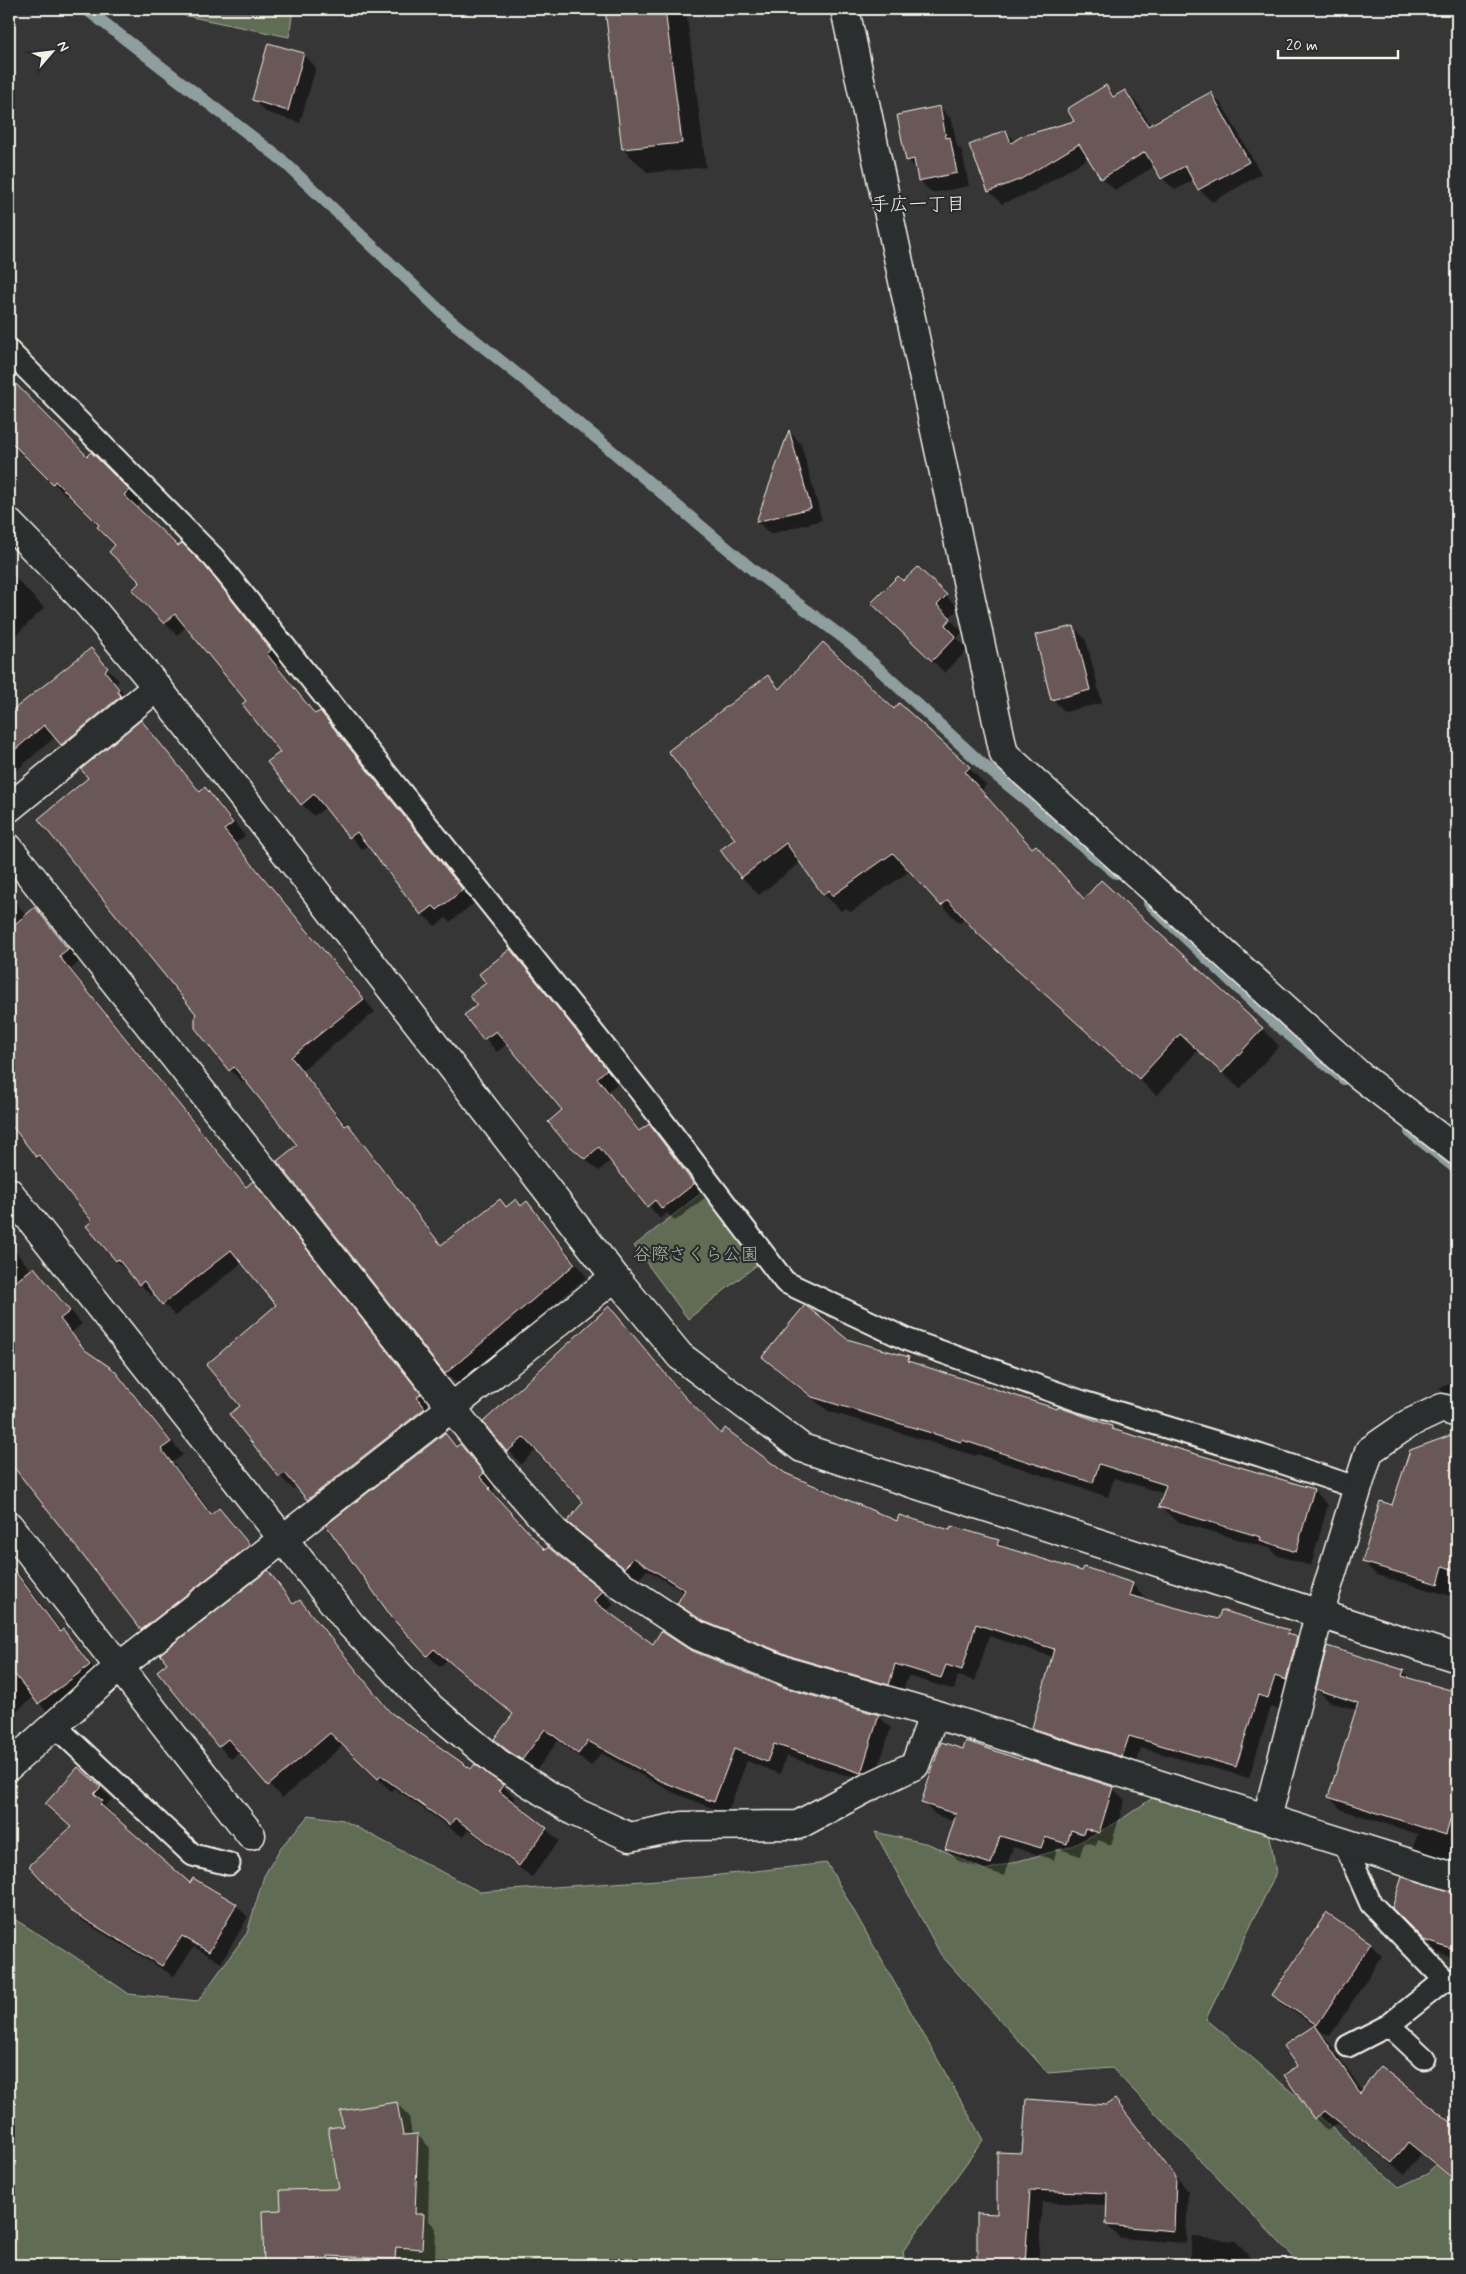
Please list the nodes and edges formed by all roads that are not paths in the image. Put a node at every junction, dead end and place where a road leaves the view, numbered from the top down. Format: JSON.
{"nodes":[{"id":1,"x":845,"y":9,"type":"edge"},
{"id":2,"x":9,"y":351,"type":"edge"},
{"id":3,"x":9,"y":523,"type":"edge"},
{"id":4,"x":157,"y":688,"type":"junction"},
{"id":5,"x":9,"y":808,"type":"edge"},
{"id":6,"x":9,"y":848,"type":"edge"},
{"id":7,"x":1457,"y":1151,"type":"edge"},
{"id":8,"x":9,"y":1192,"type":"edge"},
{"id":9,"x":615,"y":1277,"type":"junction"},
{"id":10,"x":451,"y":1408,"type":"junction"},
{"id":11,"x":1457,"y":1412,"type":"edge"},
{"id":12,"x":1358,"y":1488,"type":"junction"},
{"id":13,"x":9,"y":1526,"type":"edge"},
{"id":14,"x":283,"y":1538,"type":"junction"},
{"id":15,"x":1319,"y":1615,"type":"junction"},
{"id":16,"x":1457,"y":1658,"type":"edge"},
{"id":17,"x":120,"y":1666,"type":"junction"},
{"id":18,"x":934,"y":1714,"type":"junction"},
{"id":19,"x":54,"y":1725,"type":"junction"},
{"id":20,"x":9,"y":1766,"type":"edge"},
{"id":21,"x":1267,"y":1818,"type":"junction"},
{"id":22,"x":251,"y":1835,"type":"dead end"},
{"id":23,"x":1344,"y":1843,"type":"junction"},
{"id":24,"x":228,"y":1864,"type":"dead end"},
{"id":25,"x":1457,"y":1878,"type":"edge"},
{"id":26,"x":1451,"y":1981,"type":"edge"},
{"id":27,"x":1389,"y":2025,"type":"junction"},
{"id":28,"x":1348,"y":2046,"type":"dead end"},
{"id":29,"x":1424,"y":2058,"type":"dead end"}],
"edges":[{"from":1,"to":7,"type":"street"},
{"from":2,"to":12,"type":"lane"},
{"from":3,"to":4,"type":"street"},
{"from":4,"to":5,"type":"street"},
{"from":4,"to":9,"type":"street"},
{"from":6,"to":10,"type":"street"},
{"from":8,"to":14,"type":"street"},
{"from":9,"to":10,"type":"street"},
{"from":9,"to":15,"type":"street"},
{"from":10,"to":14,"type":"street"},
{"from":10,"to":18,"type":"street"},
{"from":11,"to":12,"type":"street"},
{"from":12,"to":15,"type":"street"},
{"from":13,"to":17,"type":"street"},
{"from":14,"to":17,"type":"street"},
{"from":14,"to":18,"type":"street"},
{"from":15,"to":16,"type":"street"},
{"from":15,"to":21,"type":"street"},
{"from":17,"to":19,"type":"street"},
{"from":17,"to":22,"type":"street"},
{"from":18,"to":21,"type":"street"},
{"from":19,"to":20,"type":"street"},
{"from":19,"to":24,"type":"lane"},
{"from":21,"to":23,"type":"street"},
{"from":23,"to":25,"type":"street"},
{"from":23,"to":26,"type":"lane"},
{"from":26,"to":27,"type":"lane"},
{"from":27,"to":28,"type":"lane"},
{"from":27,"to":29,"type":"lane"}]}
